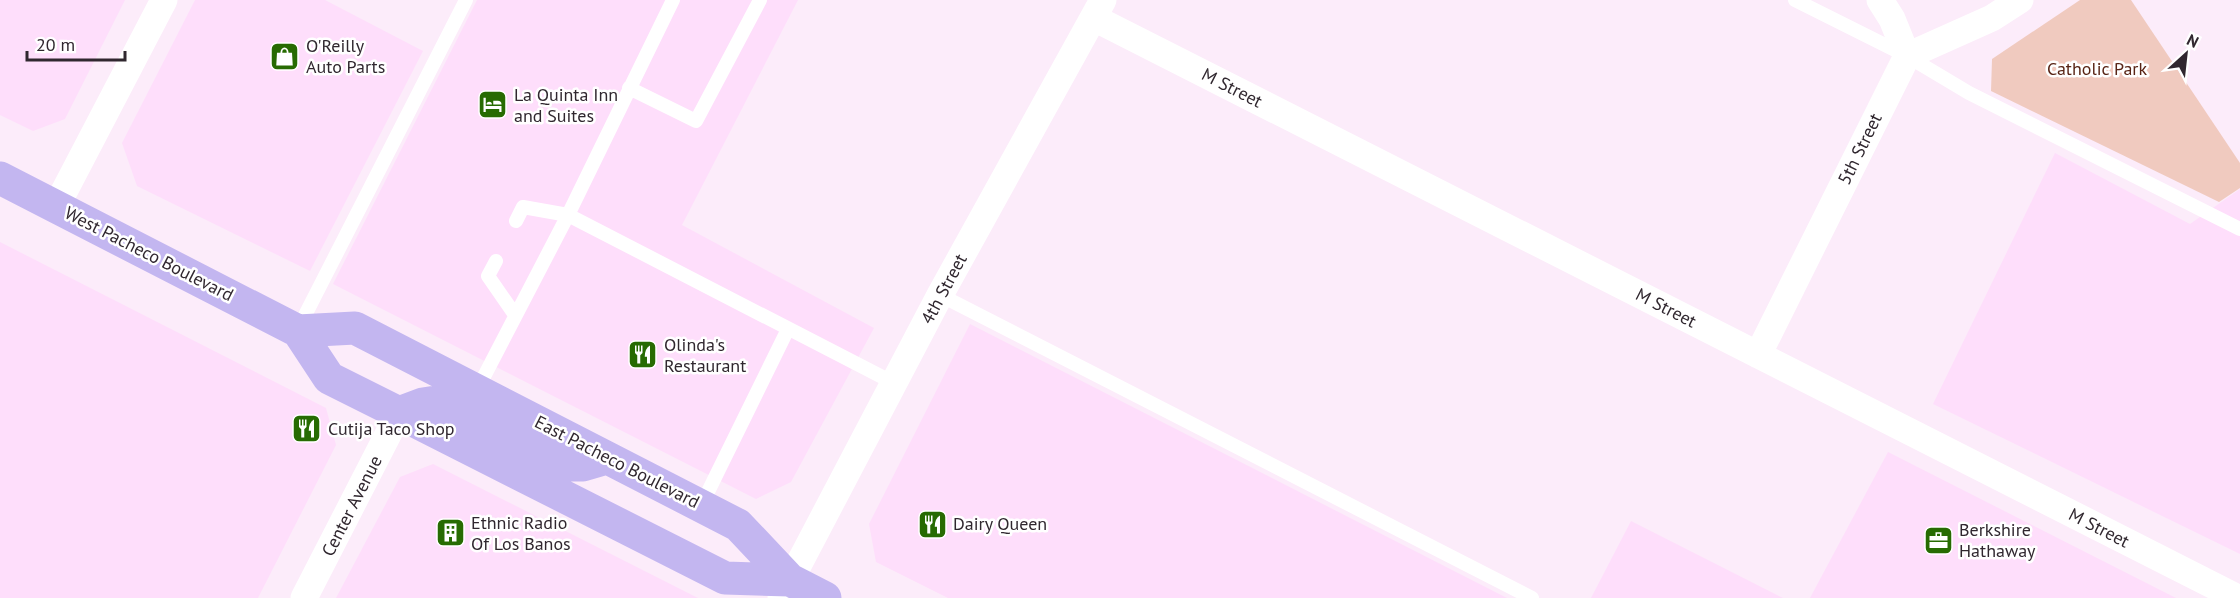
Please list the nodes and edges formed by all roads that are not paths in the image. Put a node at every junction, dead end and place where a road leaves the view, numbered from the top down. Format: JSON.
{"nodes":[{"id":1,"x":164,"y":0,"type":"edge"},
{"id":2,"x":466,"y":0,"type":"edge"},
{"id":3,"x":673,"y":0,"type":"edge"},
{"id":4,"x":760,"y":0,"type":"edge"},
{"id":5,"x":1795,"y":0,"type":"edge"},
{"id":6,"x":1880,"y":0,"type":"edge"},
{"id":7,"x":2020,"y":0,"type":"edge"},
{"id":8,"x":1098,"y":9,"type":"edge"},
{"id":9,"x":1907,"y":56,"type":"junction"},
{"id":10,"x":629,"y":88,"type":"junction"},
{"id":11,"x":0,"y":178,"type":"edge"},
{"id":12,"x":56,"y":207,"type":"junction"},
{"id":13,"x":568,"y":215,"type":"junction"},
{"id":14,"x":516,"y":220,"type":"dead end"},
{"id":15,"x":2240,"y":229,"type":"edge"},
{"id":16,"x":496,"y":261,"type":"dead end"},
{"id":17,"x":940,"y":295,"type":"junction"},
{"id":18,"x":515,"y":315,"type":"junction"},
{"id":19,"x":788,"y":329,"type":"junction"},
{"id":20,"x":298,"y":331,"type":"junction"},
{"id":21,"x":1758,"y":355,"type":"junction"},
{"id":22,"x":894,"y":383,"type":"junction"},
{"id":23,"x":477,"y":390,"type":"junction"},
{"id":24,"x":399,"y":414,"type":"junction"},
{"id":25,"x":607,"y":458,"type":"junction"},
{"id":26,"x":701,"y":506,"type":"junction"},
{"id":27,"x":785,"y":589,"type":"edge"},
{"id":28,"x":304,"y":598,"type":"edge"},
{"id":29,"x":825,"y":598,"type":"edge"},
{"id":30,"x":1532,"y":598,"type":"edge"},
{"id":31,"x":2238,"y":598,"type":"edge"}],
"edges":[{"from":1,"to":12,"type":"street"},
{"from":2,"to":20,"type":"lane"},
{"from":3,"to":10,"type":"lane"},
{"from":4,"to":10,"type":"lane"},
{"from":5,"to":9,"type":"lane"},
{"from":6,"to":9,"type":"street"},
{"from":7,"to":9,"type":"street"},
{"from":8,"to":17,"type":"street","name":"4th Street"},
{"from":8,"to":21,"type":"street","name":"M Street"},
{"from":9,"to":15,"type":"lane"},
{"from":9,"to":21,"type":"street","name":"5th Street"},
{"from":10,"to":13,"type":"lane"},
{"from":11,"to":12,"type":"highway","name":"West Pacheco Boulevard"},
{"from":12,"to":20,"type":"highway","name":"West Pacheco Boulevard"},
{"from":13,"to":14,"type":"lane"},
{"from":13,"to":18,"type":"lane"},
{"from":13,"to":19,"type":"lane"},
{"from":16,"to":18,"type":"lane"},
{"from":17,"to":22,"type":"street","name":"4th Street"},
{"from":17,"to":30,"type":"lane"},
{"from":18,"to":23,"type":"lane"},
{"from":19,"to":22,"type":"lane"},
{"from":19,"to":26,"type":"lane"},
{"from":20,"to":23,"type":"highway","name":"East Pacheco Boulevard"},
{"from":20,"to":24,"type":"highway","name":"West Pacheco Boulevard"},
{"from":21,"to":31,"type":"street","name":"M Street"},
{"from":22,"to":27,"type":"street","name":"4th Street"},
{"from":23,"to":25,"type":"highway","name":"East Pacheco Boulevard"},
{"from":24,"to":25,"type":"highway"},
{"from":24,"to":27,"type":"highway","name":"East Pacheco Boulevard"},
{"from":24,"to":28,"type":"street","name":"Center Avenue"},
{"from":25,"to":26,"type":"highway","name":"East Pacheco Boulevard"},
{"from":26,"to":27,"type":"highway","name":"East Pacheco Boulevard"},
{"from":27,"to":29,"type":"highway","name":"East Pacheco Boulevard"}]}
